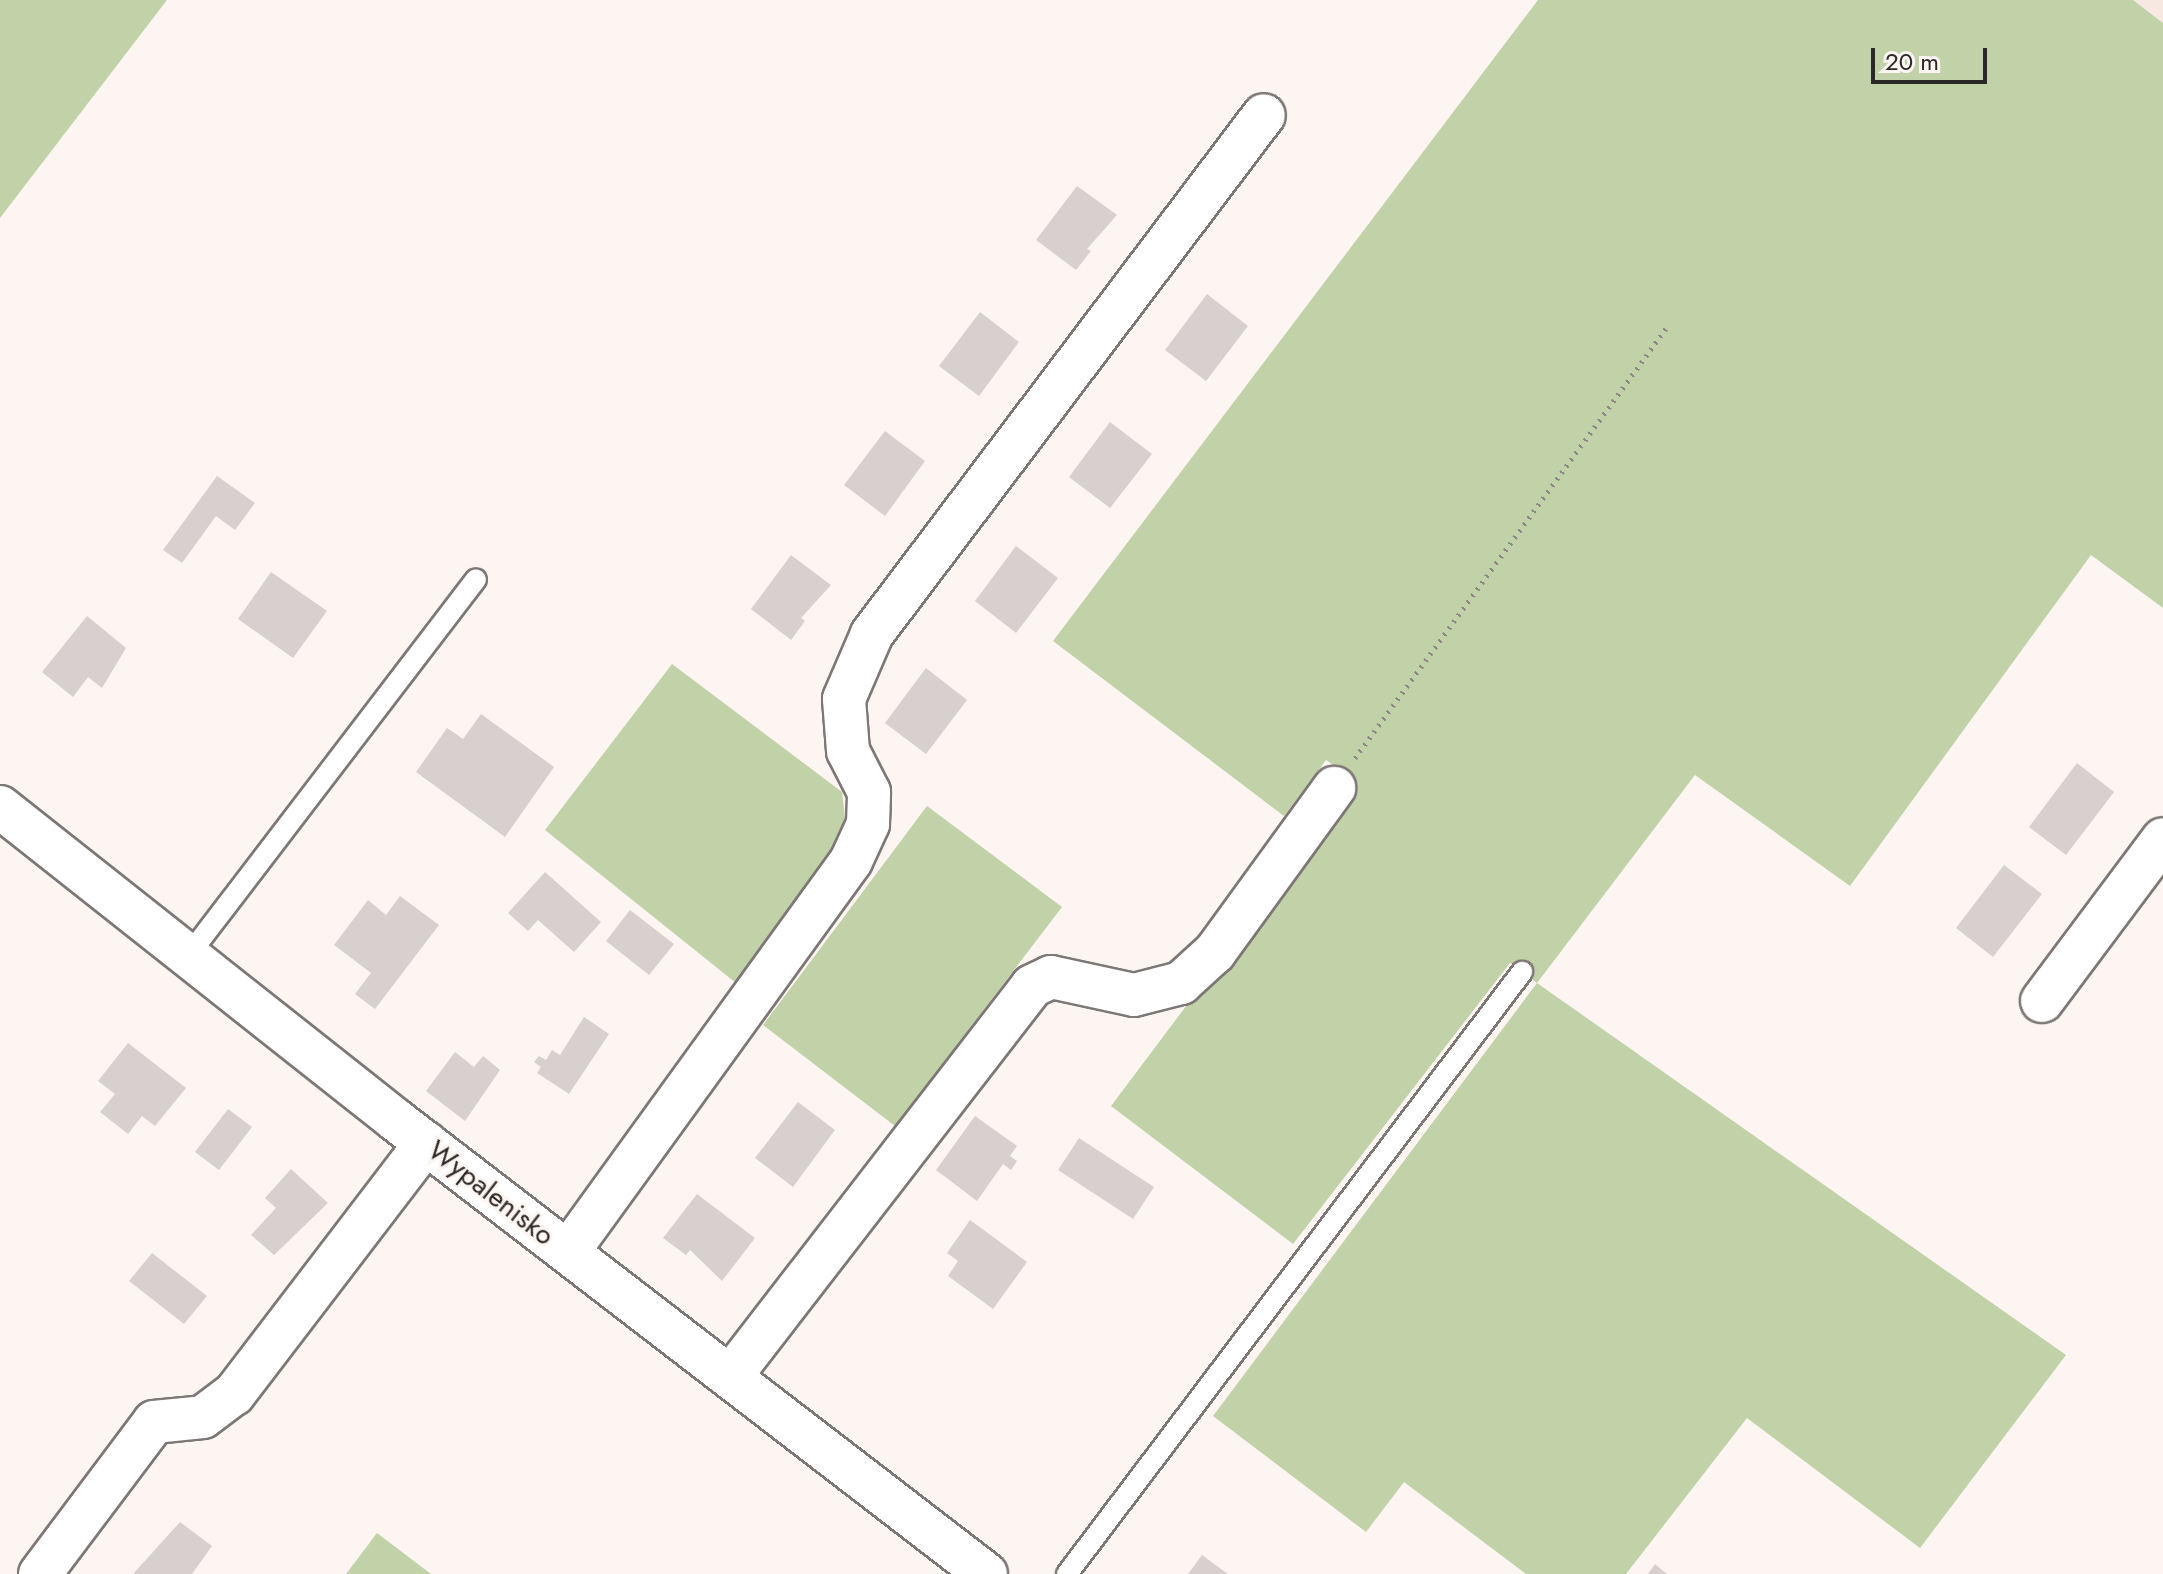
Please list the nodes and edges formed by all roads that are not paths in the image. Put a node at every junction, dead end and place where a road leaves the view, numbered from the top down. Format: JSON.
{"nodes":[{"id":1,"x":1264,"y":115,"type":"dead end"},
{"id":2,"x":476,"y":579,"type":"dead end"},
{"id":3,"x":1334,"y":788,"type":"road end"},
{"id":4,"x":0,"y":807,"type":"edge"},
{"id":5,"x":2163,"y":839,"type":"edge"},
{"id":6,"x":188,"y":956,"type":"junction"},
{"id":7,"x":1522,"y":972,"type":"dead end"},
{"id":8,"x":2042,"y":1001,"type":"dead end"},
{"id":9,"x":426,"y":1143,"type":"junction"},
{"id":10,"x":568,"y":1252,"type":"junction"},
{"id":11,"x":730,"y":1377,"type":"junction"},
{"id":12,"x":40,"y":1574,"type":"edge"},
{"id":13,"x":986,"y":1574,"type":"edge"},
{"id":14,"x":1067,"y":1574,"type":"edge"}],
"edges":[{"from":1,"to":10,"type":"street"},
{"from":2,"to":6,"type":"lane"},
{"from":3,"to":11,"type":"street"},
{"from":4,"to":6,"type":"street","name":"Wypalenisko"},
{"from":5,"to":8,"type":"street"},
{"from":6,"to":9,"type":"street","name":"Wypalenisko"},
{"from":7,"to":14,"type":"lane"},
{"from":9,"to":10,"type":"street","name":"Wypalenisko"},
{"from":9,"to":12,"type":"street"},
{"from":10,"to":11,"type":"street","name":"Wypalenisko"},
{"from":11,"to":13,"type":"street","name":"Wypalenisko"}]}
